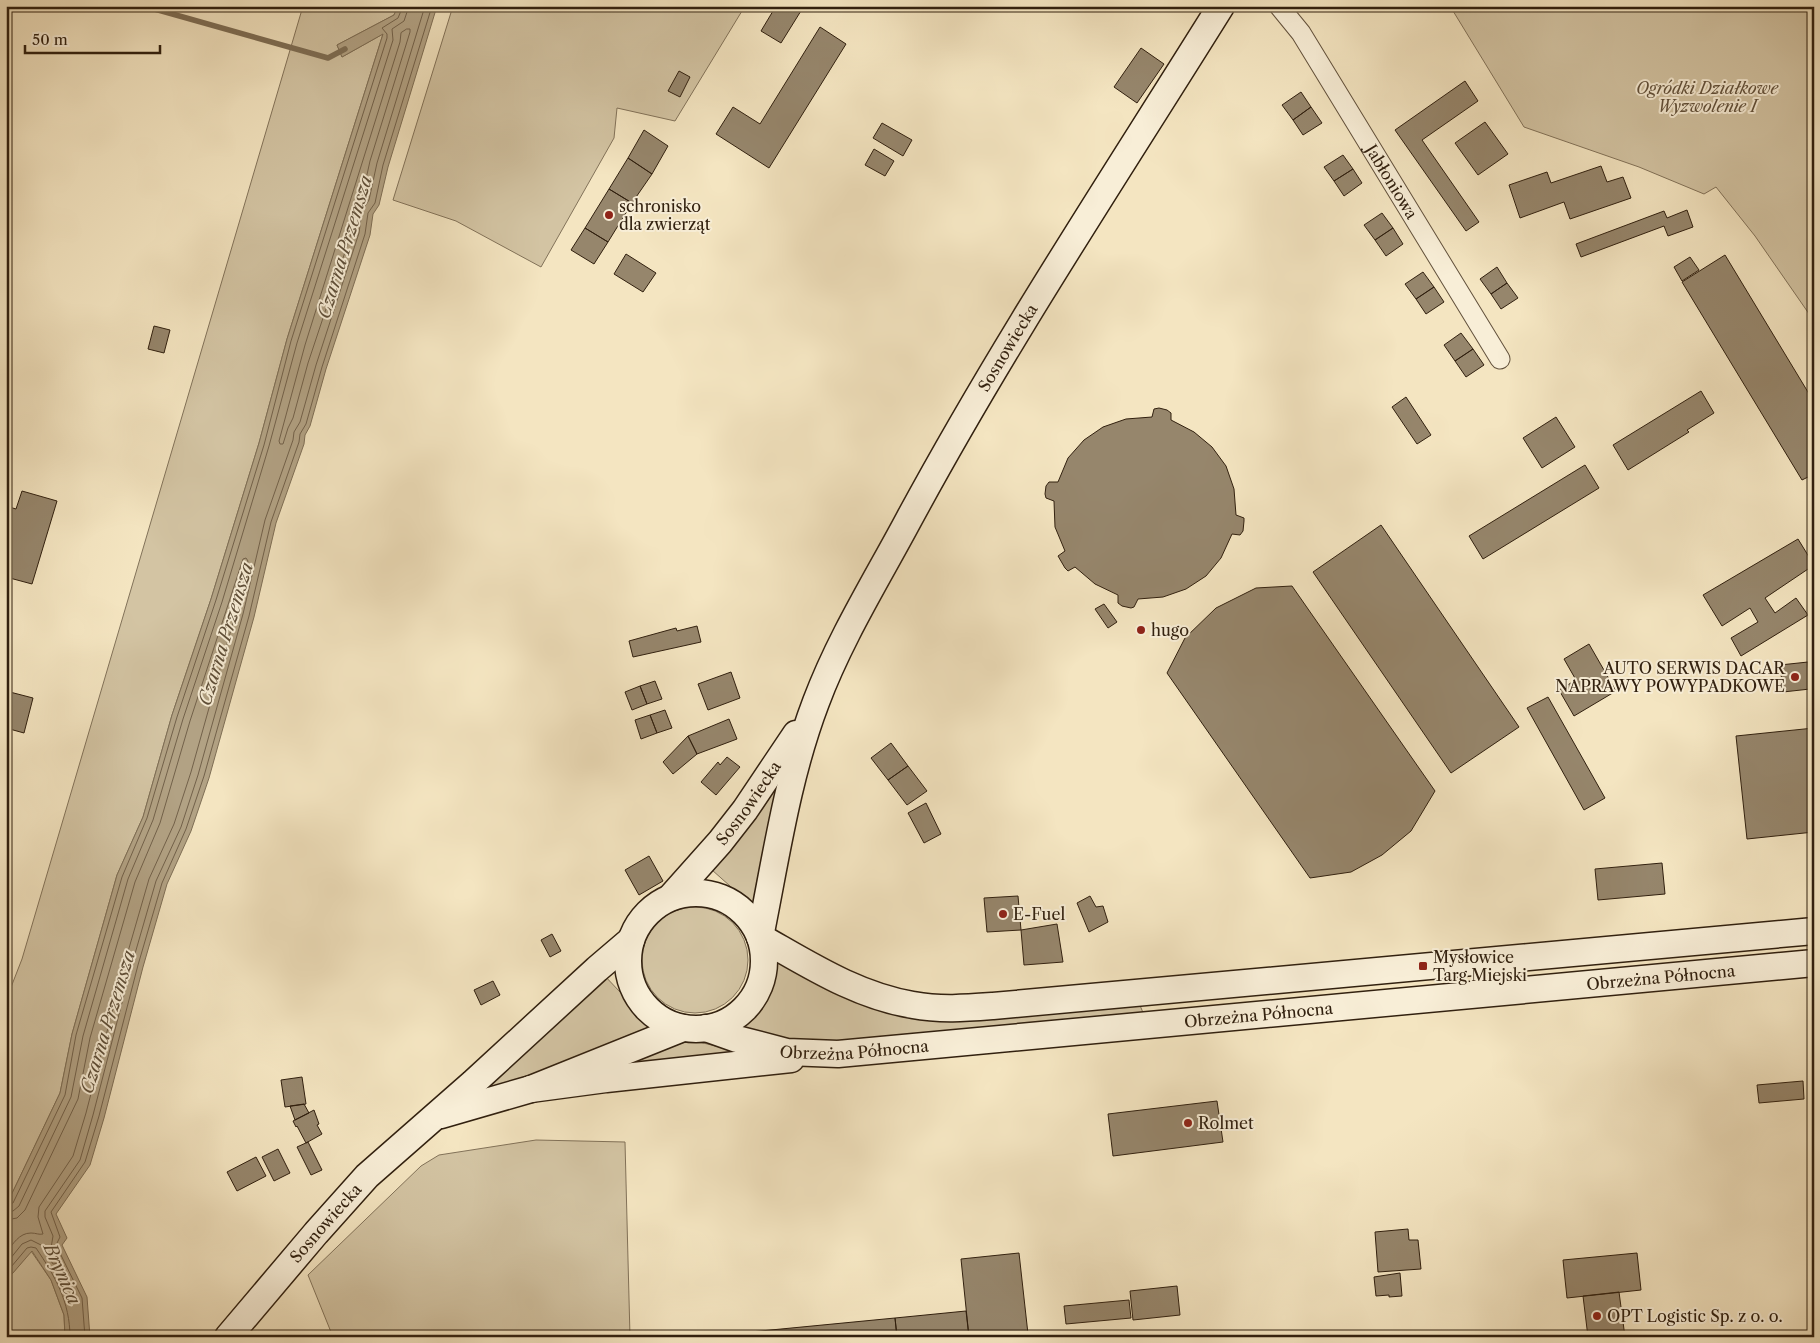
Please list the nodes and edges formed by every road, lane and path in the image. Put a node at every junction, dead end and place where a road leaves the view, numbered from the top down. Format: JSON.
{"nodes":[{"id":1,"x":1222,"y":6,"type":"edge"},
{"id":2,"x":1279,"y":6,"type":"edge"},
{"id":3,"x":1500,"y":359,"type":"dead end"},
{"id":4,"x":816,"y":702,"type":"junction"},
{"id":5,"x":671,"y":897,"type":"junction"},
{"id":6,"x":1814,"y":931,"type":"edge"},
{"id":7,"x":760,"y":937,"type":"junction"},
{"id":8,"x":631,"y":940,"type":"junction"},
{"id":9,"x":1814,"y":963,"type":"edge"},
{"id":10,"x":1294,"y":978,"type":"junction"},
{"id":11,"x":1297,"y":1011,"type":"junction"},
{"id":12,"x":694,"y":1028,"type":"junction"},
{"id":13,"x":838,"y":1054,"type":"junction"},
{"id":14,"x":531,"y":1089,"type":"junction"},
{"id":15,"x":433,"y":1117,"type":"junction"},
{"id":16,"x":228,"y":1337,"type":"edge"}],
"edges":[{"from":1,"to":4,"type":"street","name":"Sosnowiecka"},
{"from":2,"to":3,"type":"street","name":"Jabłoniowa"},
{"from":4,"to":5,"type":"street","name":"Sosnowiecka"},
{"from":4,"to":7,"type":"street","name":"Sosnowiecka"},
{"from":5,"to":7,"type":"street","name":"Sosnowiecka"},
{"from":5,"to":8,"type":"street","name":"Sosnowiecka"},
{"from":6,"to":10,"type":"street","name":"Obrzeżna Północna"},
{"from":7,"to":10,"type":"street","name":"Obrzeżna Północna"},
{"from":7,"to":12,"type":"street","name":"Sosnowiecka"},
{"from":8,"to":12,"type":"street","name":"Sosnowiecka"},
{"from":8,"to":15,"type":"street","name":"Sosnowiecka"},
{"from":9,"to":11,"type":"street","name":"Obrzeżna Północna"},
{"from":10,"to":11,"type":"street"},
{"from":11,"to":13,"type":"street","name":"Obrzeżna Północna"},
{"from":12,"to":13,"type":"street","name":"Obrzeżna Północna"},
{"from":12,"to":14,"type":"street","name":"Sosnowiecka"},
{"from":13,"to":14,"type":"street"},
{"from":14,"to":15,"type":"street","name":"Sosnowiecka"},
{"from":15,"to":16,"type":"street","name":"Sosnowiecka"}]}
